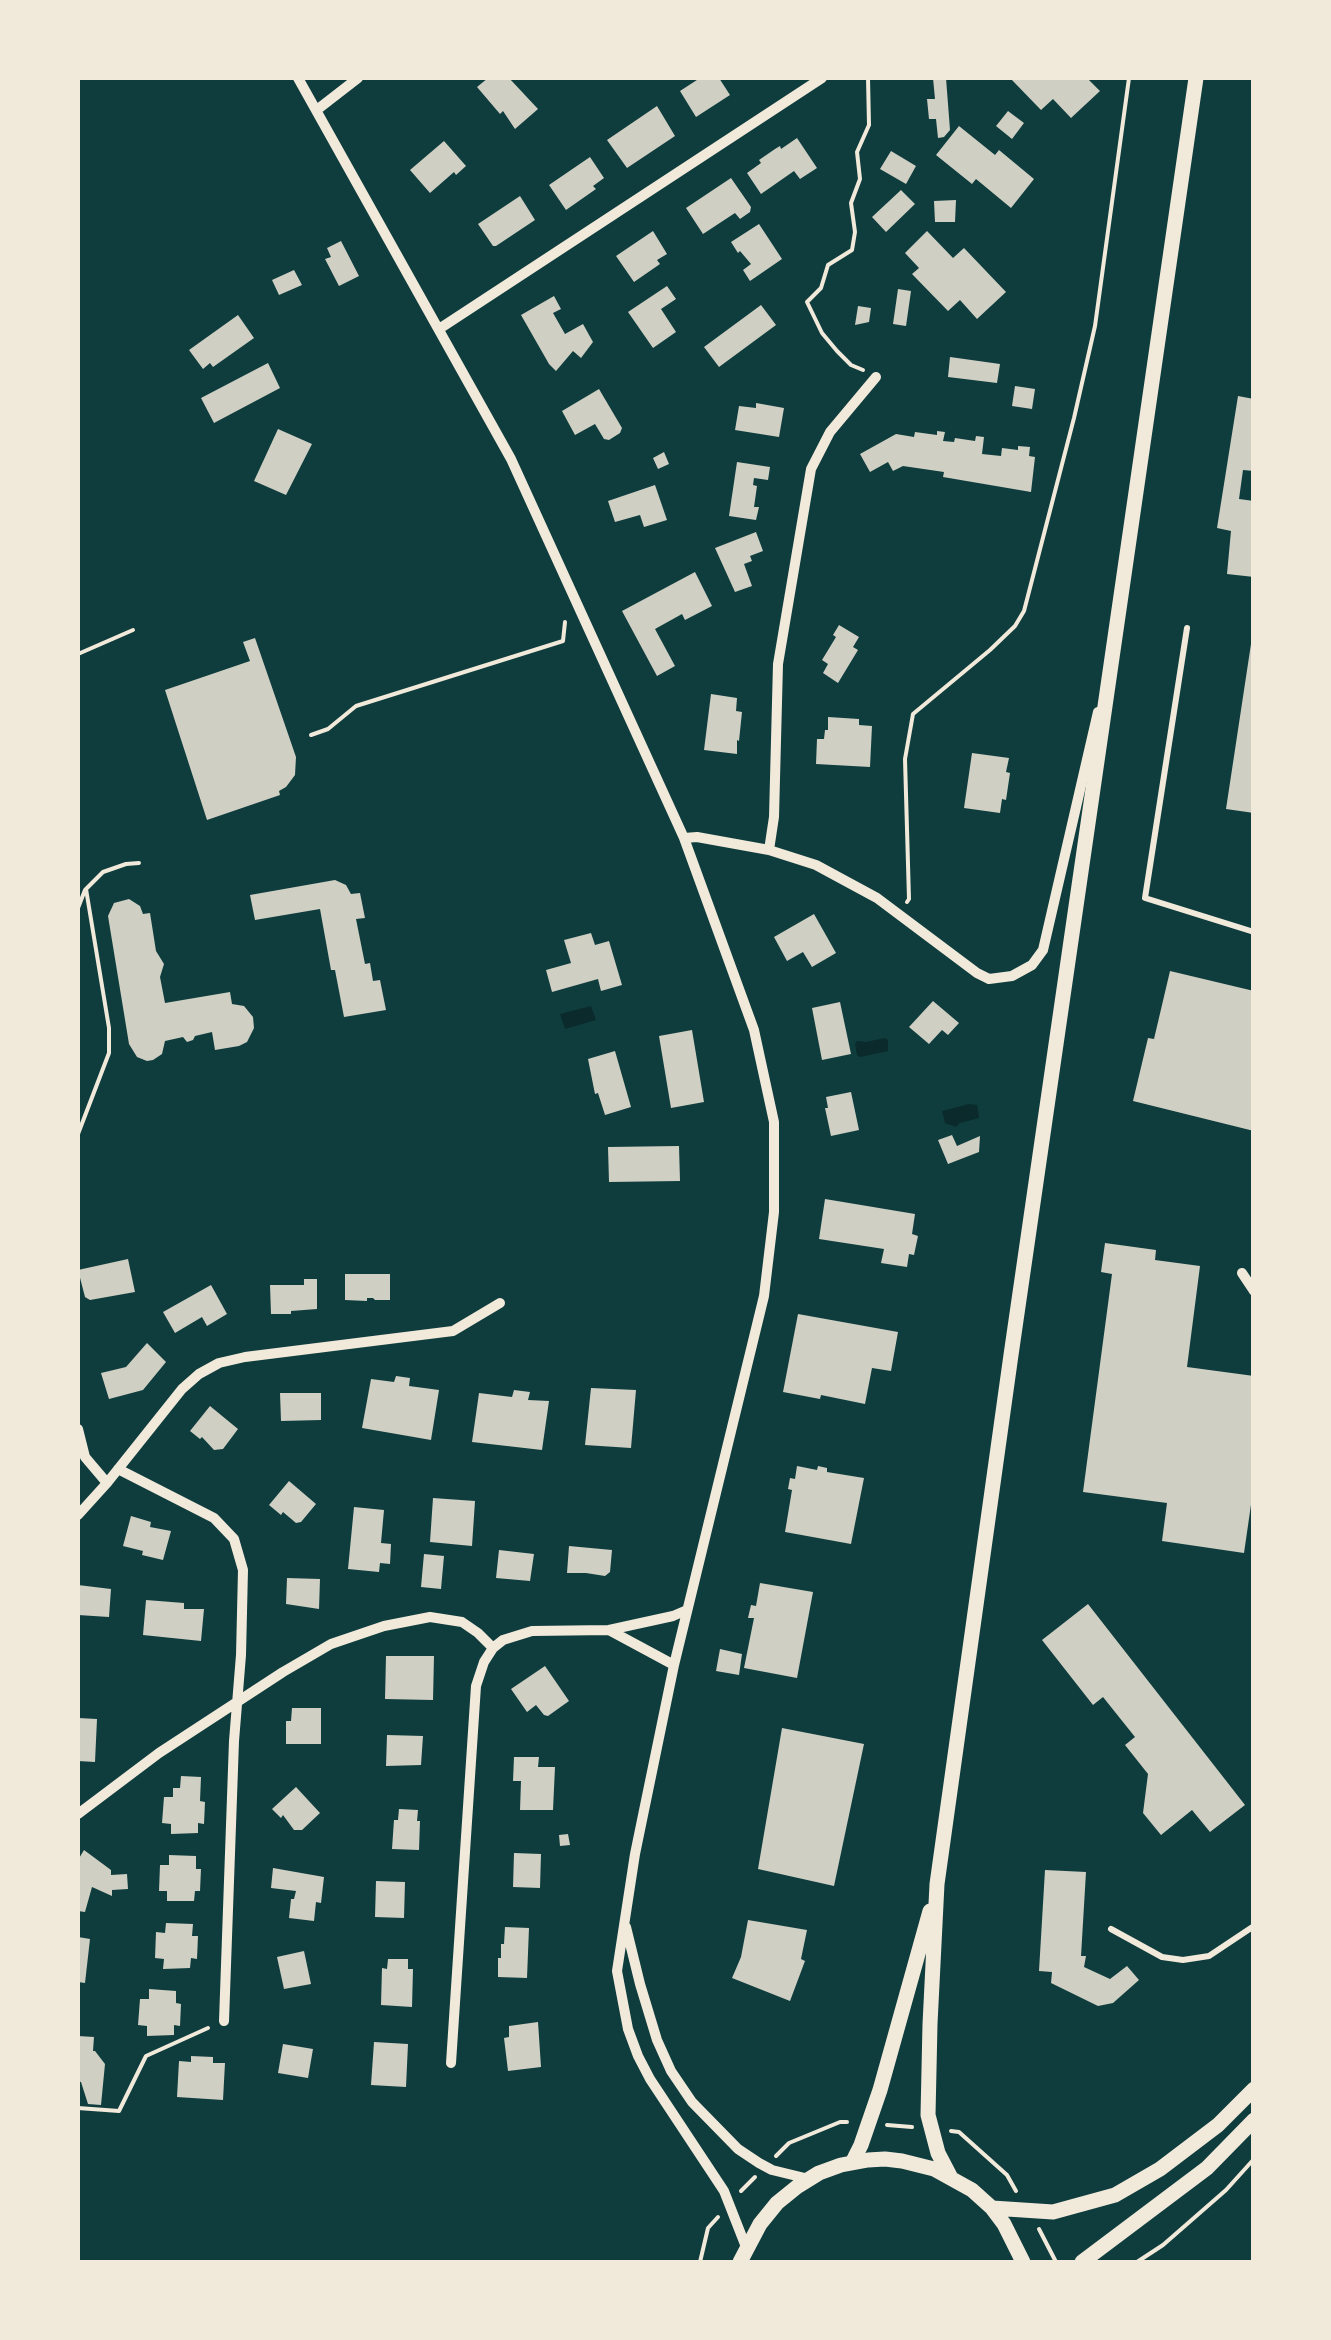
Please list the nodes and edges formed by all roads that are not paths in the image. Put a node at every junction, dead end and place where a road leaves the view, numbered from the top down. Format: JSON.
{"nodes":[{"id":1,"x":298,"y":78,"type":"edge"},
{"id":2,"x":358,"y":78,"type":"edge"},
{"id":3,"x":822,"y":78,"type":"edge"},
{"id":4,"x":1196,"y":78,"type":"edge"},
{"id":5,"x":318,"y":109,"type":"junction"},
{"id":6,"x":439,"y":328,"type":"junction"},
{"id":7,"x":876,"y":377,"type":"road end"},
{"id":8,"x":1118,"y":623,"type":"junction"},
{"id":9,"x":1187,"y":628,"type":"dead end"},
{"id":10,"x":684,"y":838,"type":"junction"},
{"id":11,"x":769,"y":850,"type":"junction"},
{"id":12,"x":1254,"y":932,"type":"edge"},
{"id":13,"x":1242,"y":1273,"type":"dead end"},
{"id":14,"x":1254,"y":1290,"type":"edge"},
{"id":15,"x":500,"y":1303,"type":"dead end"},
{"id":16,"x":78,"y":1430,"type":"edge"},
{"id":17,"x":118,"y":1469,"type":"junction"},
{"id":18,"x":106,"y":1483,"type":"junction"},
{"id":19,"x":78,"y":1514,"type":"edge"},
{"id":20,"x":687,"y":1610,"type":"junction"},
{"id":21,"x":609,"y":1630,"type":"junction"},
{"id":22,"x":492,"y":1648,"type":"junction"},
{"id":23,"x":674,"y":1665,"type":"junction"},
{"id":24,"x":238,"y":1702,"type":"junction"},
{"id":25,"x":78,"y":1814,"type":"edge"},
{"id":26,"x":937,"y":1884,"type":"junction"},
{"id":27,"x":624,"y":1921,"type":"junction"},
{"id":28,"x":1254,"y":1926,"type":"edge"},
{"id":29,"x":1111,"y":1929,"type":"dead end"},
{"id":30,"x":224,"y":2021,"type":"road end"},
{"id":31,"x":452,"y":2063,"type":"dead end"},
{"id":32,"x":1254,"y":2089,"type":"edge"},
{"id":33,"x":1254,"y":2120,"type":"edge"},
{"id":34,"x":852,"y":2162,"type":"junction"},
{"id":35,"x":950,"y":2176,"type":"junction"},
{"id":36,"x":809,"y":2179,"type":"junction"},
{"id":37,"x":992,"y":2208,"type":"junction"},
{"id":38,"x":743,"y":2255,"type":"edge"},
{"id":39,"x":1023,"y":2262,"type":"edge"},
{"id":40,"x":1082,"y":2262,"type":"edge"}],
"edges":[{"from":1,"to":5,"type":"street"},
{"from":2,"to":5,"type":"street"},
{"from":3,"to":6,"type":"street"},
{"from":4,"to":8,"type":"main road"},
{"from":5,"to":6,"type":"street"},
{"from":6,"to":10,"type":"street"},
{"from":7,"to":11,"type":"street"},
{"from":8,"to":11,"type":"street"},
{"from":8,"to":26,"type":"main road"},
{"from":9,"to":12,"type":"lane"},
{"from":10,"to":11,"type":"street"},
{"from":10,"to":20,"type":"street"},
{"from":13,"to":14,"type":"street"},
{"from":15,"to":17,"type":"street"},
{"from":16,"to":18,"type":"street"},
{"from":17,"to":18,"type":"street"},
{"from":17,"to":24,"type":"street"},
{"from":18,"to":19,"type":"street"},
{"from":20,"to":21,"type":"street"},
{"from":20,"to":23,"type":"street"},
{"from":21,"to":22,"type":"street"},
{"from":21,"to":23,"type":"street"},
{"from":22,"to":24,"type":"street"},
{"from":22,"to":31,"type":"street"},
{"from":23,"to":27,"type":"street"},
{"from":24,"to":25,"type":"street"},
{"from":24,"to":30,"type":"street"},
{"from":26,"to":34,"type":"main road"},
{"from":26,"to":35,"type":"main road"},
{"from":27,"to":36,"type":"street"},
{"from":27,"to":38,"type":"street"},
{"from":28,"to":29,"type":"lane"},
{"from":32,"to":37,"type":"main road"},
{"from":33,"to":40,"type":"main road"},
{"from":34,"to":35,"type":"main road"},
{"from":34,"to":36,"type":"main road"},
{"from":35,"to":37,"type":"main road"},
{"from":36,"to":38,"type":"main road"},
{"from":37,"to":39,"type":"main road"}]}
